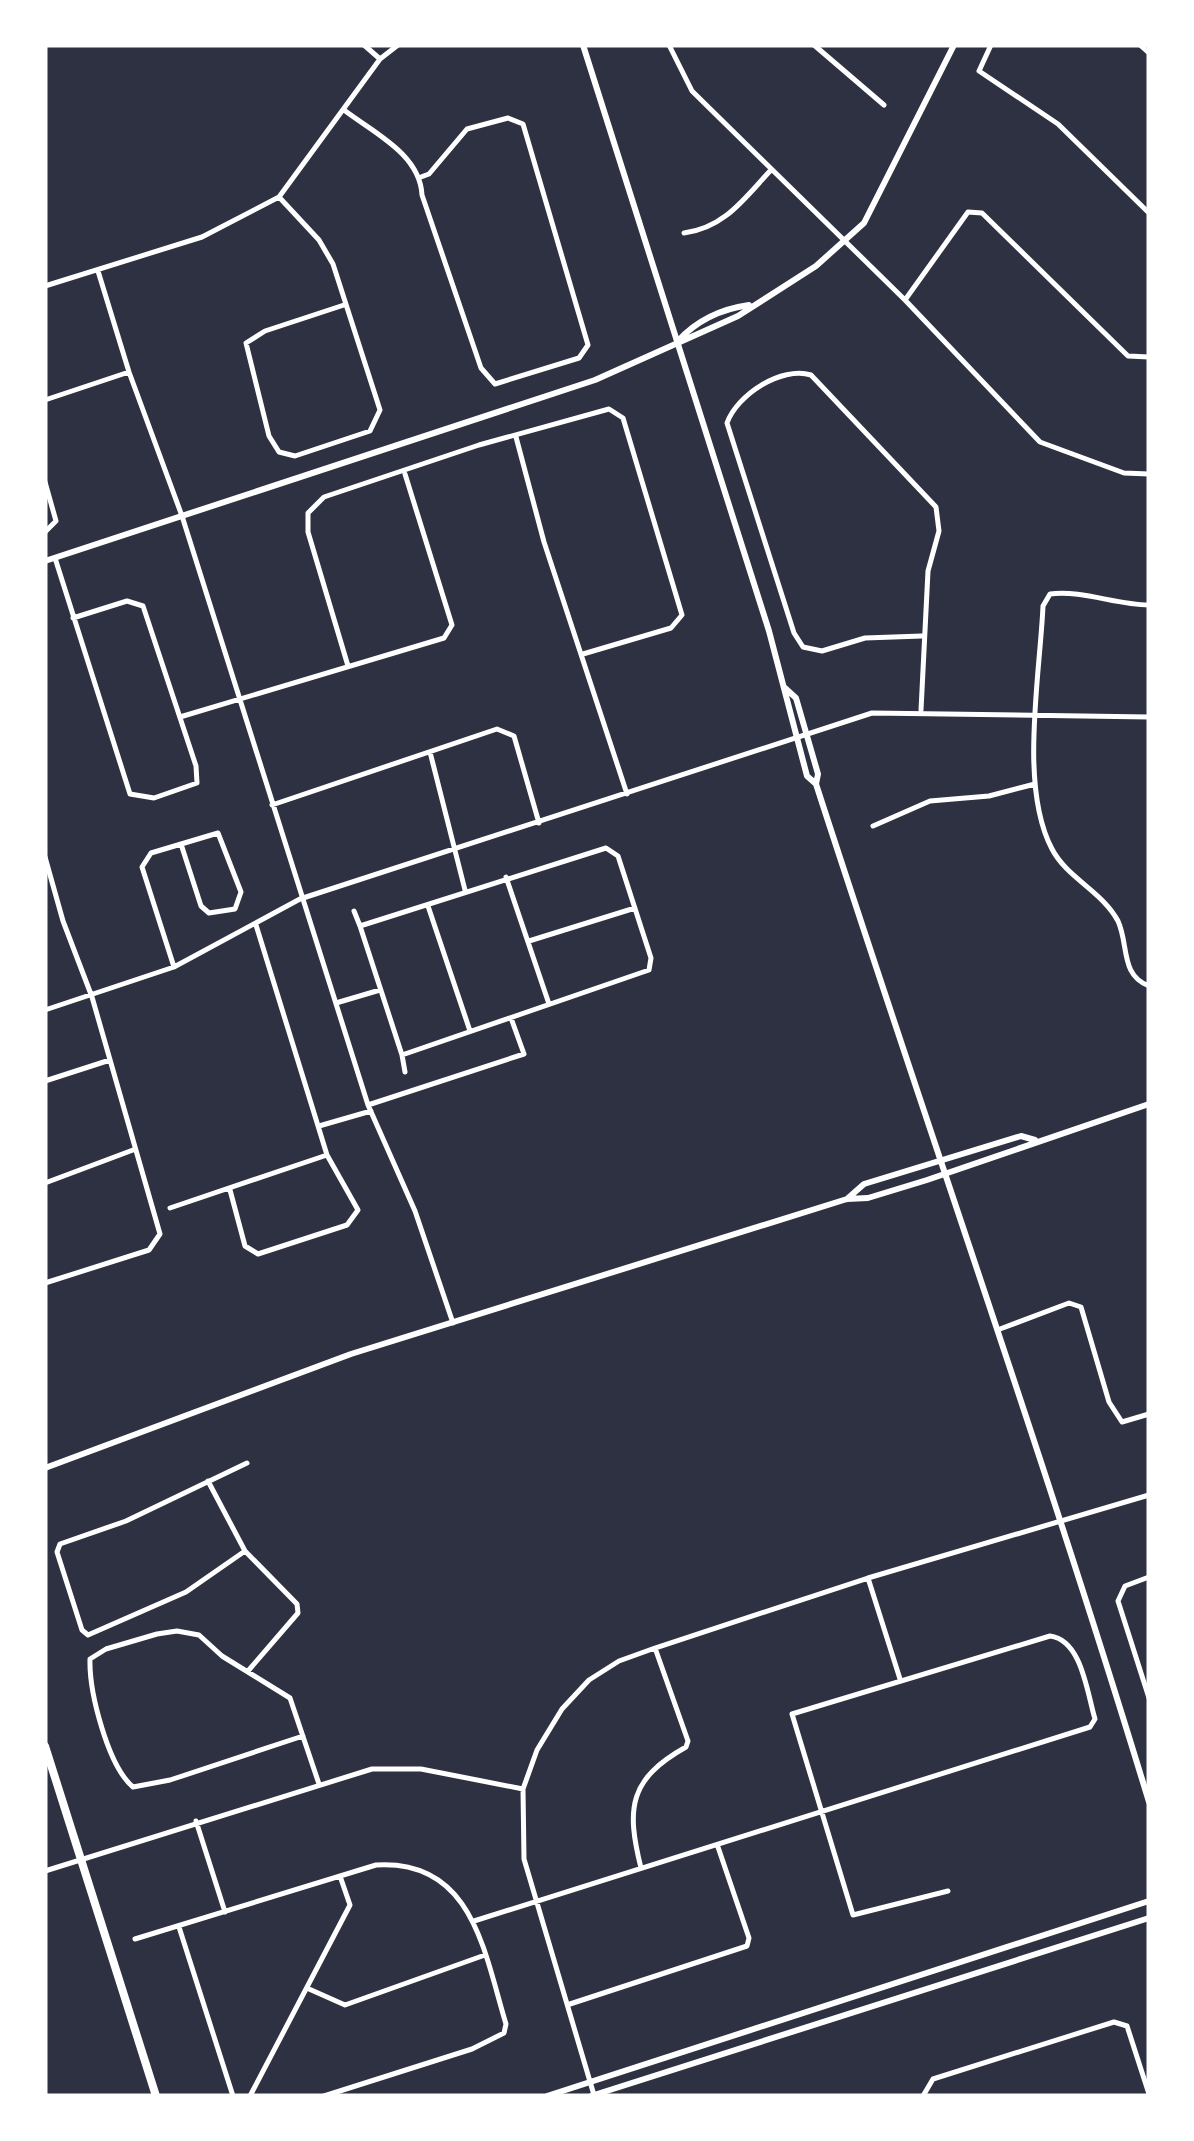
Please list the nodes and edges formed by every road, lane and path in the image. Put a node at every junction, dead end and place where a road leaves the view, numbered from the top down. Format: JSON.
{"nodes":[{"id":1,"x":364,"y":45,"type":"edge"},
{"id":2,"x":398,"y":45,"type":"edge"},
{"id":3,"x":583,"y":45,"type":"edge"},
{"id":4,"x":669,"y":45,"type":"edge"},
{"id":5,"x":814,"y":45,"type":"edge"},
{"id":6,"x":954,"y":45,"type":"edge"},
{"id":7,"x":992,"y":45,"type":"edge"},
{"id":8,"x":1140,"y":45,"type":"edge"},
{"id":9,"x":1149,"y":54,"type":"edge"},
{"id":10,"x":380,"y":59,"type":"junction"},
{"id":11,"x":884,"y":105,"type":"dead end"},
{"id":12,"x":344,"y":110,"type":"junction"},
{"id":13,"x":770,"y":171,"type":"junction"},
{"id":14,"x":421,"y":176,"type":"junction"},
{"id":15,"x":279,"y":197,"type":"junction"},
{"id":16,"x":1149,"y":213,"type":"edge"},
{"id":17,"x":684,"y":234,"type":"dead end"},
{"id":18,"x":844,"y":242,"type":"junction"},
{"id":19,"x":98,"y":271,"type":"junction"},
{"id":20,"x":45,"y":286,"type":"edge"},
{"id":21,"x":905,"y":300,"type":"junction"},
{"id":22,"x":344,"y":305,"type":"junction"},
{"id":23,"x":677,"y":342,"type":"junction"},
{"id":24,"x":1149,"y":357,"type":"edge"},
{"id":25,"x":128,"y":372,"type":"junction"},
{"id":26,"x":45,"y":400,"type":"edge"},
{"id":27,"x":516,"y":438,"type":"junction"},
{"id":28,"x":405,"y":474,"type":"junction"},
{"id":29,"x":1149,"y":474,"type":"edge"},
{"id":30,"x":45,"y":482,"type":"edge"},
{"id":31,"x":182,"y":516,"type":"junction"},
{"id":32,"x":45,"y":532,"type":"edge"},
{"id":33,"x":54,"y":558,"type":"junction"},
{"id":34,"x":45,"y":561,"type":"edge"},
{"id":35,"x":1149,"y":605,"type":"edge"},
{"id":36,"x":73,"y":618,"type":"junction"},
{"id":37,"x":922,"y":636,"type":"junction"},
{"id":38,"x":583,"y":654,"type":"junction"},
{"id":39,"x":348,"y":666,"type":"junction"},
{"id":40,"x":786,"y":688,"type":"junction"},
{"id":41,"x":240,"y":699,"type":"junction"},
{"id":42,"x":920,"y":710,"type":"junction"},
{"id":43,"x":1038,"y":714,"type":"junction"},
{"id":44,"x":180,"y":717,"type":"junction"},
{"id":45,"x":1149,"y":717,"type":"edge"},
{"id":46,"x":807,"y":736,"type":"junction"},
{"id":47,"x":797,"y":739,"type":"junction"},
{"id":48,"x":430,"y":752,"type":"junction"},
{"id":49,"x":816,"y":784,"type":"junction"},
{"id":50,"x":1035,"y":784,"type":"junction"},
{"id":51,"x":627,"y":794,"type":"junction"},
{"id":52,"x":272,"y":805,"type":"junction"},
{"id":53,"x":540,"y":823,"type":"junction"},
{"id":54,"x":873,"y":826,"type":"dead end"},
{"id":55,"x":181,"y":844,"type":"junction"},
{"id":56,"x":456,"y":850,"type":"junction"},
{"id":57,"x":45,"y":857,"type":"edge"},
{"id":58,"x":506,"y":877,"type":"junction"},
{"id":59,"x":465,"y":890,"type":"junction"},
{"id":60,"x":300,"y":899,"type":"junction"},
{"id":61,"x":428,"y":905,"type":"junction"},
{"id":62,"x":635,"y":908,"type":"junction"},
{"id":63,"x":354,"y":911,"type":"dead end"},
{"id":64,"x":256,"y":925,"type":"junction"},
{"id":65,"x":360,"y":926,"type":"junction"},
{"id":66,"x":529,"y":941,"type":"junction"},
{"id":67,"x":174,"y":967,"type":"junction"},
{"id":68,"x":1149,"y":986,"type":"edge"},
{"id":69,"x":380,"y":990,"type":"junction"},
{"id":70,"x":92,"y":997,"type":"junction"},
{"id":71,"x":336,"y":1003,"type":"junction"},
{"id":72,"x":549,"y":1004,"type":"junction"},
{"id":73,"x":45,"y":1010,"type":"edge"},
{"id":74,"x":512,"y":1018,"type":"junction"},
{"id":75,"x":470,"y":1031,"type":"junction"},
{"id":76,"x":402,"y":1055,"type":"junction"},
{"id":77,"x":110,"y":1060,"type":"junction"},
{"id":78,"x":405,"y":1072,"type":"dead end"},
{"id":79,"x":45,"y":1080,"type":"edge"},
{"id":80,"x":1149,"y":1104,"type":"edge"},
{"id":81,"x":369,"y":1108,"type":"junction"},
{"id":82,"x":319,"y":1126,"type":"junction"},
{"id":83,"x":1036,"y":1140,"type":"junction"},
{"id":84,"x":133,"y":1150,"type":"junction"},
{"id":85,"x":327,"y":1155,"type":"junction"},
{"id":86,"x":938,"y":1163,"type":"junction"},
{"id":87,"x":942,"y":1175,"type":"junction"},
{"id":88,"x":45,"y":1183,"type":"edge"},
{"id":89,"x":230,"y":1190,"type":"junction"},
{"id":90,"x":847,"y":1199,"type":"junction"},
{"id":91,"x":170,"y":1208,"type":"dead end"},
{"id":92,"x":45,"y":1283,"type":"edge"},
{"id":93,"x":453,"y":1323,"type":"junction"},
{"id":94,"x":1000,"y":1329,"type":"junction"},
{"id":95,"x":1149,"y":1414,"type":"edge"},
{"id":96,"x":247,"y":1463,"type":"dead end"},
{"id":97,"x":45,"y":1468,"type":"edge"},
{"id":98,"x":208,"y":1480,"type":"junction"},
{"id":99,"x":1149,"y":1495,"type":"edge"},
{"id":100,"x":1063,"y":1522,"type":"junction"},
{"id":101,"x":245,"y":1551,"type":"junction"},
{"id":102,"x":1149,"y":1577,"type":"edge"},
{"id":103,"x":868,"y":1578,"type":"junction"},
{"id":104,"x":654,"y":1648,"type":"junction"},
{"id":105,"x":248,"y":1671,"type":"junction"},
{"id":106,"x":900,"y":1679,"type":"junction"},
{"id":107,"x":1149,"y":1698,"type":"edge"},
{"id":108,"x":302,"y":1736,"type":"junction"},
{"id":109,"x":45,"y":1746,"type":"edge"},
{"id":110,"x":319,"y":1784,"type":"junction"},
{"id":111,"x":523,"y":1789,"type":"junction"},
{"id":112,"x":1149,"y":1802,"type":"edge"},
{"id":113,"x":820,"y":1815,"type":"junction"},
{"id":114,"x":196,"y":1821,"type":"junction"},
{"id":115,"x":718,"y":1847,"type":"junction"},
{"id":116,"x":82,"y":1861,"type":"junction"},
{"id":117,"x":642,"y":1868,"type":"junction"},
{"id":118,"x":45,"y":1871,"type":"edge"},
{"id":119,"x":340,"y":1876,"type":"junction"},
{"id":120,"x":948,"y":1891,"type":"dead end"},
{"id":121,"x":537,"y":1901,"type":"junction"},
{"id":122,"x":1149,"y":1902,"type":"edge"},
{"id":123,"x":225,"y":1912,"type":"junction"},
{"id":124,"x":1149,"y":1918,"type":"edge"},
{"id":125,"x":474,"y":1921,"type":"junction"},
{"id":126,"x":179,"y":1927,"type":"junction"},
{"id":127,"x":135,"y":1939,"type":"dead end"},
{"id":128,"x":485,"y":1955,"type":"junction"},
{"id":129,"x":309,"y":1989,"type":"junction"},
{"id":130,"x":570,"y":2004,"type":"junction"},
{"id":131,"x":590,"y":2081,"type":"junction"},
{"id":132,"x":1149,"y":2094,"type":"edge"},
{"id":133,"x":156,"y":2096,"type":"edge"},
{"id":134,"x":233,"y":2096,"type":"edge"},
{"id":135,"x":250,"y":2096,"type":"edge"},
{"id":136,"x":324,"y":2096,"type":"edge"},
{"id":137,"x":547,"y":2096,"type":"edge"},
{"id":138,"x":593,"y":2096,"type":"edge"},
{"id":139,"x":923,"y":2096,"type":"edge"}],
"edges":[{"from":1,"to":10,"type":"street"},
{"from":2,"to":10,"type":"street"},
{"from":3,"to":23,"type":"street"},
{"from":4,"to":13,"type":"street"},
{"from":5,"to":11,"type":"street"},
{"from":6,"to":18,"type":"street"},
{"from":7,"to":16,"type":"street"},
{"from":8,"to":9,"type":"street"},
{"from":10,"to":12,"type":"street"},
{"from":12,"to":14,"type":"street"},
{"from":12,"to":15,"type":"street"},
{"from":13,"to":17,"type":"street"},
{"from":13,"to":18,"type":"street"},
{"from":14,"to":14,"type":"street"},
{"from":15,"to":19,"type":"street"},
{"from":15,"to":22,"type":"street"},
{"from":18,"to":21,"type":"street"},
{"from":18,"to":23,"type":"street"},
{"from":19,"to":20,"type":"street"},
{"from":19,"to":25,"type":"street"},
{"from":21,"to":24,"type":"street"},
{"from":21,"to":29,"type":"street"},
{"from":22,"to":22,"type":"street"},
{"from":23,"to":31,"type":"street"},
{"from":23,"to":40,"type":"street"},
{"from":25,"to":26,"type":"street"},
{"from":25,"to":31,"type":"street"},
{"from":27,"to":28,"type":"street"},
{"from":27,"to":38,"type":"street"},
{"from":27,"to":38,"type":"street"},
{"from":28,"to":39,"type":"street"},
{"from":28,"to":39,"type":"street"},
{"from":30,"to":32,"type":"street"},
{"from":31,"to":33,"type":"street"},
{"from":31,"to":41,"type":"street"},
{"from":33,"to":34,"type":"street"},
{"from":33,"to":36,"type":"street"},
{"from":35,"to":43,"type":"street"},
{"from":36,"to":44,"type":"street"},
{"from":36,"to":44,"type":"street"},
{"from":37,"to":37,"type":"street"},
{"from":37,"to":42,"type":"street"},
{"from":38,"to":51,"type":"street"},
{"from":39,"to":41,"type":"street"},
{"from":40,"to":46,"type":"street"},
{"from":40,"to":47,"type":"street"},
{"from":41,"to":44,"type":"street"},
{"from":41,"to":52,"type":"street"},
{"from":42,"to":43,"type":"street"},
{"from":42,"to":46,"type":"street"},
{"from":43,"to":45,"type":"street"},
{"from":43,"to":50,"type":"street"},
{"from":46,"to":47,"type":"street"},
{"from":46,"to":49,"type":"street"},
{"from":47,"to":49,"type":"street"},
{"from":47,"to":51,"type":"street"},
{"from":48,"to":52,"type":"street"},
{"from":48,"to":53,"type":"street"},
{"from":48,"to":56,"type":"street"},
{"from":49,"to":86,"type":"street"},
{"from":50,"to":54,"type":"street"},
{"from":50,"to":68,"type":"street"},
{"from":51,"to":53,"type":"street"},
{"from":52,"to":60,"type":"street"},
{"from":53,"to":56,"type":"street"},
{"from":55,"to":55,"type":"street"},
{"from":55,"to":67,"type":"street"},
{"from":56,"to":59,"type":"street"},
{"from":56,"to":60,"type":"street"},
{"from":57,"to":70,"type":"street"},
{"from":58,"to":59,"type":"street"},
{"from":58,"to":62,"type":"street"},
{"from":58,"to":66,"type":"street"},
{"from":59,"to":61,"type":"street"},
{"from":60,"to":64,"type":"street"},
{"from":60,"to":71,"type":"street"},
{"from":61,"to":65,"type":"street"},
{"from":61,"to":75,"type":"street"},
{"from":62,"to":66,"type":"street"},
{"from":62,"to":72,"type":"street"},
{"from":63,"to":65,"type":"street"},
{"from":64,"to":67,"type":"street"},
{"from":64,"to":82,"type":"street"},
{"from":65,"to":69,"type":"street"},
{"from":66,"to":72,"type":"street"},
{"from":67,"to":70,"type":"street"},
{"from":69,"to":71,"type":"street"},
{"from":69,"to":76,"type":"street"},
{"from":70,"to":73,"type":"street"},
{"from":70,"to":77,"type":"street"},
{"from":71,"to":81,"type":"street"},
{"from":72,"to":74,"type":"street"},
{"from":74,"to":75,"type":"street"},
{"from":74,"to":81,"type":"street"},
{"from":75,"to":76,"type":"street"},
{"from":76,"to":78,"type":"street"},
{"from":77,"to":79,"type":"street"},
{"from":77,"to":84,"type":"street"},
{"from":80,"to":83,"type":"street"},
{"from":81,"to":82,"type":"street"},
{"from":81,"to":93,"type":"street"},
{"from":82,"to":85,"type":"street"},
{"from":83,"to":86,"type":"street"},
{"from":83,"to":87,"type":"street"},
{"from":84,"to":88,"type":"street"},
{"from":84,"to":92,"type":"street"},
{"from":85,"to":89,"type":"street"},
{"from":85,"to":89,"type":"street"},
{"from":86,"to":87,"type":"street"},
{"from":86,"to":90,"type":"street"},
{"from":87,"to":90,"type":"street"},
{"from":87,"to":94,"type":"street"},
{"from":89,"to":91,"type":"street"},
{"from":90,"to":93,"type":"street"},
{"from":93,"to":97,"type":"street"},
{"from":94,"to":95,"type":"street"},
{"from":94,"to":100,"type":"street"},
{"from":96,"to":98,"type":"street"},
{"from":98,"to":101,"type":"street"},
{"from":98,"to":101,"type":"street"},
{"from":99,"to":100,"type":"street"},
{"from":100,"to":103,"type":"street"},
{"from":100,"to":112,"type":"street"},
{"from":101,"to":105,"type":"street"},
{"from":102,"to":107,"type":"street"},
{"from":103,"to":104,"type":"street"},
{"from":103,"to":106,"type":"street"},
{"from":104,"to":111,"type":"street"},
{"from":104,"to":117,"type":"street"},
{"from":105,"to":108,"type":"street"},
{"from":105,"to":108,"type":"street"},
{"from":106,"to":113,"type":"street"},
{"from":106,"to":113,"type":"street"},
{"from":108,"to":110,"type":"street"},
{"from":109,"to":116,"type":"main road"},
{"from":110,"to":111,"type":"street"},
{"from":110,"to":114,"type":"street"},
{"from":111,"to":121,"type":"street"},
{"from":113,"to":115,"type":"street"},
{"from":113,"to":120,"type":"street"},
{"from":114,"to":116,"type":"street"},
{"from":114,"to":123,"type":"street"},
{"from":115,"to":117,"type":"street"},
{"from":115,"to":130,"type":"street"},
{"from":116,"to":118,"type":"street"},
{"from":116,"to":133,"type":"main road"},
{"from":117,"to":121,"type":"street"},
{"from":119,"to":123,"type":"street"},
{"from":119,"to":125,"type":"street"},
{"from":119,"to":129,"type":"street"},
{"from":121,"to":125,"type":"street"},
{"from":121,"to":130,"type":"street"},
{"from":122,"to":131,"type":"street"},
{"from":123,"to":126,"type":"street"},
{"from":124,"to":138,"type":"street"},
{"from":125,"to":128,"type":"street"},
{"from":126,"to":127,"type":"street"},
{"from":126,"to":134,"type":"street"},
{"from":128,"to":129,"type":"street"},
{"from":128,"to":136,"type":"street"},
{"from":129,"to":135,"type":"street"},
{"from":130,"to":131,"type":"street"},
{"from":131,"to":137,"type":"street"},
{"from":131,"to":138,"type":"street"},
{"from":132,"to":139,"type":"street"}]}
